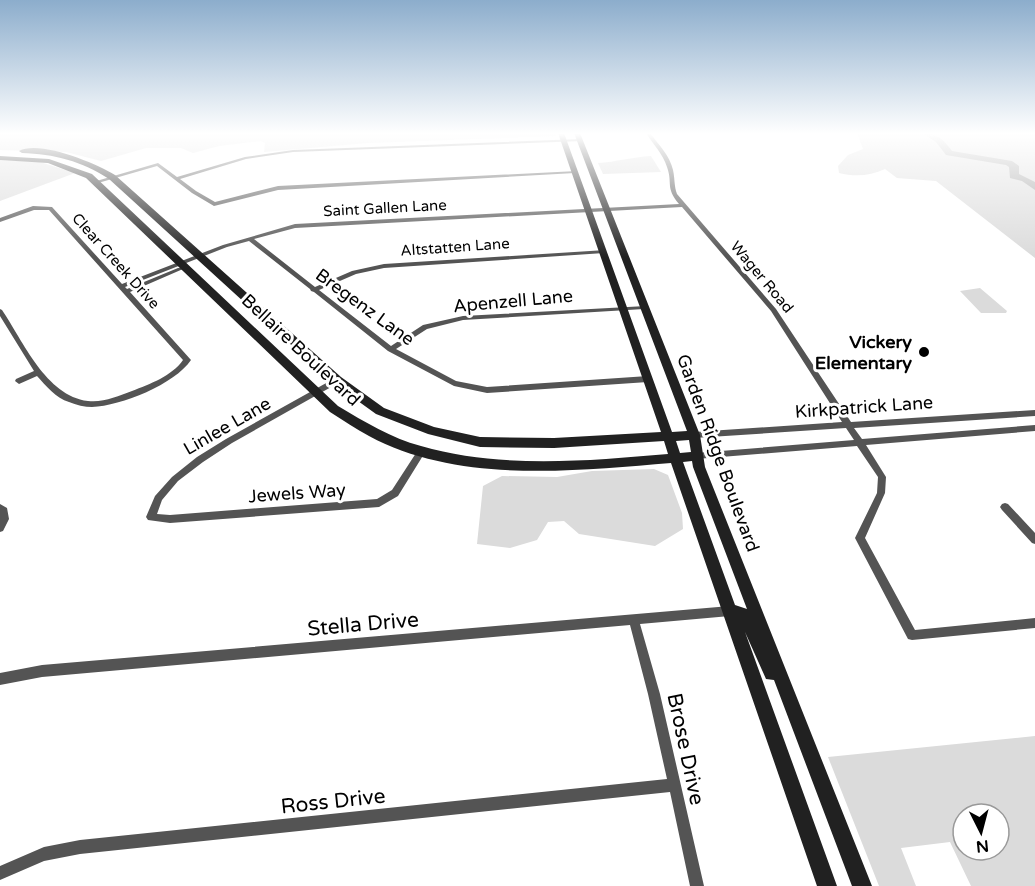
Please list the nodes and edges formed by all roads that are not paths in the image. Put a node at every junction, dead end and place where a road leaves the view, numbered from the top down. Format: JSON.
{"nodes":[{"id":1,"x":85,"y":174,"type":"edge"},
{"id":2,"x":108,"y":174,"type":"edge"},
{"id":3,"x":121,"y":174,"type":"edge"},
{"id":4,"x":172,"y":174,"type":"edge"},
{"id":5,"x":190,"y":174,"type":"edge"},
{"id":6,"x":529,"y":174,"type":"edge"},
{"id":7,"x":576,"y":174,"type":"edge"},
{"id":8,"x":593,"y":174,"type":"edge"},
{"id":9,"x":672,"y":174,"type":"edge"},
{"id":10,"x":112,"y":177,"type":"junction"},
{"id":11,"x":178,"y":178,"type":"junction"},
{"id":12,"x":96,"y":182,"type":"junction"},
{"id":13,"x":682,"y":205,"type":"junction"},
{"id":14,"x":606,"y":209,"type":"junction"},
{"id":15,"x":590,"y":210,"type":"junction"},
{"id":16,"x":0,"y":220,"type":"edge"},
{"id":17,"x":250,"y":239,"type":"junction"},
{"id":18,"x":604,"y":251,"type":"junction"},
{"id":19,"x":201,"y":257,"type":"junction"},
{"id":20,"x":184,"y":264,"type":"junction"},
{"id":21,"x":124,"y":289,"type":"junction"},
{"id":22,"x":314,"y":290,"type":"junction"},
{"id":23,"x":644,"y":307,"type":"junction"},
{"id":24,"x":624,"y":308,"type":"junction"},
{"id":25,"x":1,"y":315,"type":"edge"},
{"id":26,"x":390,"y":349,"type":"junction"},
{"id":27,"x":39,"y":372,"type":"junction"},
{"id":28,"x":648,"y":379,"type":"junction"},
{"id":29,"x":337,"y":380,"type":"junction"},
{"id":30,"x":19,"y":381,"type":"dead end"},
{"id":31,"x":318,"y":393,"type":"junction"},
{"id":32,"x":1035,"y":413,"type":"edge"},
{"id":33,"x":848,"y":424,"type":"junction"},
{"id":34,"x":1035,"y":428,"type":"edge"},
{"id":35,"x":694,"y":435,"type":"junction"},
{"id":36,"x":668,"y":437,"type":"junction"},
{"id":37,"x":858,"y":442,"type":"junction"},
{"id":38,"x":420,"y":452,"type":"junction"},
{"id":39,"x":696,"y":456,"type":"junction"},
{"id":40,"x":675,"y":458,"type":"junction"},
{"id":41,"x":1005,"y":507,"type":"dead end"},
{"id":42,"x":2,"y":509,"type":"edge"},
{"id":43,"x":151,"y":517,"type":"joint"},
{"id":44,"x":0,"y":528,"type":"edge"},
{"id":45,"x":1035,"y":540,"type":"edge"},
{"id":46,"x":730,"y":611,"type":"junction"},
{"id":47,"x":634,"y":621,"type":"junction"},
{"id":48,"x":1035,"y":623,"type":"edge"},
{"id":49,"x":0,"y":679,"type":"edge"},
{"id":50,"x":796,"y":713,"type":"junction"},
{"id":51,"x":673,"y":785,"type":"junction"},
{"id":52,"x":0,"y":873,"type":"edge"},
{"id":53,"x":697,"y":886,"type":"edge"},
{"id":54,"x":827,"y":886,"type":"edge"},
{"id":55,"x":862,"y":886,"type":"edge"}],
"edges":[{"from":1,"to":12,"type":"main road","name":"Bellaire Boulevard"},
{"from":2,"to":10,"type":"main road","name":"Bellaire Boulevard"},
{"from":3,"to":10,"type":"street"},
{"from":4,"to":11,"type":"street"},
{"from":5,"to":11,"type":"street"},
{"from":6,"to":11,"type":"street"},
{"from":7,"to":15,"type":"main road"},
{"from":8,"to":14,"type":"main road","name":"Garden Ridge Boulevard"},
{"from":9,"to":13,"type":"street","name":"Wager Road"},
{"from":10,"to":12,"type":"street"},
{"from":10,"to":19,"type":"main road","name":"Bellaire Boulevard"},
{"from":12,"to":20,"type":"main road","name":"Bellaire Boulevard"},
{"from":13,"to":14,"type":"street","name":"Saint Gallen Lane"},
{"from":13,"to":33,"type":"street","name":"Wager Road"},
{"from":14,"to":15,"type":"street","name":"Saint Gallen Lane"},
{"from":14,"to":23,"type":"main road","name":"Garden Ridge Boulevard"},
{"from":15,"to":17,"type":"street","name":"Saint Gallen Lane"},
{"from":15,"to":18,"type":"main road"},
{"from":16,"to":21,"type":"street","name":"Clear Creek Drive"},
{"from":17,"to":19,"type":"street","name":"Saint Gallen Lane"},
{"from":17,"to":22,"type":"street","name":"Bregenz Lane"},
{"from":18,"to":22,"type":"street","name":"Altstatten Lane"},
{"from":18,"to":24,"type":"main road"},
{"from":19,"to":20,"type":"street","name":"Saint Gallen Lane"},
{"from":19,"to":29,"type":"main road","name":"Bellaire Boulevard"},
{"from":20,"to":21,"type":"street","name":"Saint Gallen Lane"},
{"from":20,"to":31,"type":"main road","name":"Bellaire Boulevard"},
{"from":21,"to":27,"type":"street","name":"Clear Creek Drive"},
{"from":22,"to":26,"type":"street","name":"Bregenz Lane"},
{"from":23,"to":24,"type":"street","name":"Apenzell Lane"},
{"from":23,"to":35,"type":"main road","name":"Garden Ridge Boulevard"},
{"from":24,"to":26,"type":"street","name":"Apenzell Lane"},
{"from":24,"to":28,"type":"main road"},
{"from":25,"to":27,"type":"street"},
{"from":26,"to":28,"type":"street","name":"Bregenz Lane"},
{"from":27,"to":30,"type":"street"},
{"from":28,"to":36,"type":"main road"},
{"from":29,"to":31,"type":"street","name":"Linlee Lane"},
{"from":29,"to":36,"type":"main road","name":"Bellaire Boulevard"},
{"from":31,"to":38,"type":"main road","name":"Bellaire Boulevard"},
{"from":31,"to":43,"type":"street","name":"Linlee Lane"},
{"from":32,"to":33,"type":"street","name":"Kirkpatrick Lane"},
{"from":33,"to":35,"type":"street","name":"Kirkpatrick Lane"},
{"from":33,"to":37,"type":"street","name":"Wager Road"},
{"from":34,"to":37,"type":"street","name":"Kirkpatrick Lane"},
{"from":35,"to":36,"type":"main road","name":"Bellaire Boulevard"},
{"from":35,"to":39,"type":"main road","name":"Garden Ridge Boulevard"},
{"from":36,"to":40,"type":"main road"},
{"from":37,"to":39,"type":"street","name":"Kirkpatrick Lane"},
{"from":37,"to":48,"type":"street","name":"Wager Road"},
{"from":38,"to":40,"type":"main road","name":"Bellaire Boulevard"},
{"from":38,"to":43,"type":"street","name":"Jewels Way"},
{"from":39,"to":40,"type":"main road","name":"Bellaire Boulevard"},
{"from":39,"to":50,"type":"main road","name":"Garden Ridge Boulevard"},
{"from":40,"to":46,"type":"main road"},
{"from":41,"to":45,"type":"street"},
{"from":42,"to":44,"type":"street"},
{"from":46,"to":47,"type":"street","name":"Stella Drive"},
{"from":46,"to":50,"type":"main road"},
{"from":46,"to":54,"type":"main road"},
{"from":47,"to":49,"type":"street","name":"Stella Drive"},
{"from":47,"to":51,"type":"street","name":"Brose Drive"},
{"from":50,"to":55,"type":"main road","name":"Garden Ridge Boulevard"},
{"from":51,"to":52,"type":"street","name":"Ross Drive"},
{"from":51,"to":53,"type":"street","name":"Brose Drive"}]}
